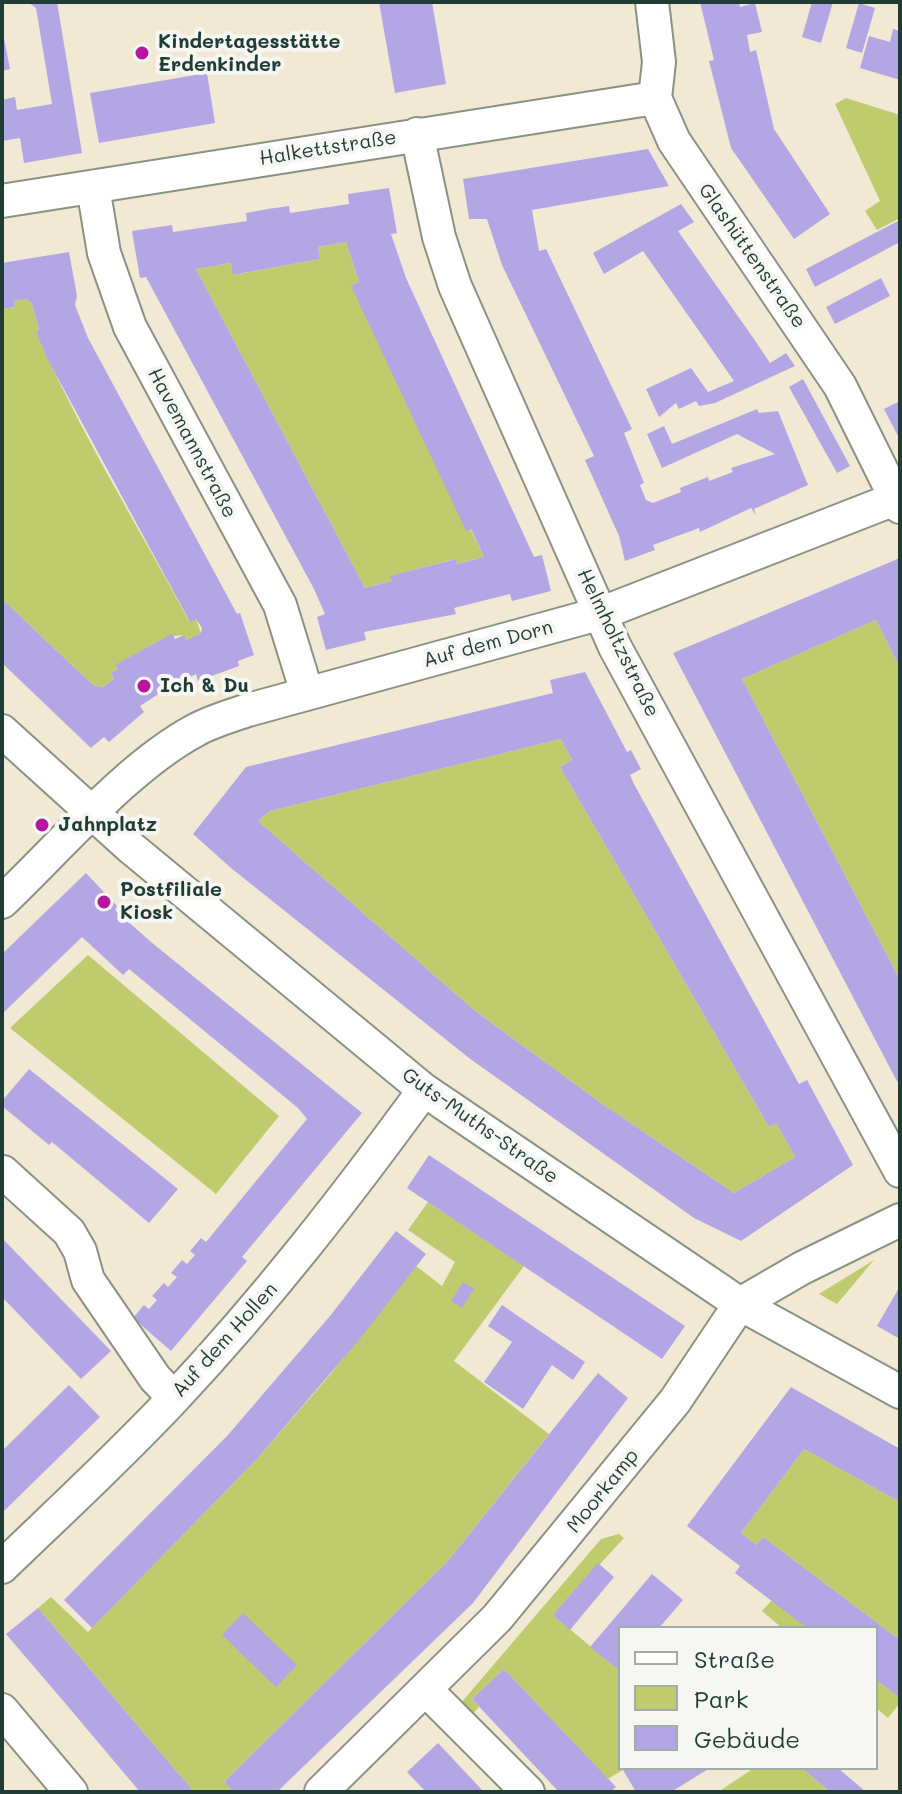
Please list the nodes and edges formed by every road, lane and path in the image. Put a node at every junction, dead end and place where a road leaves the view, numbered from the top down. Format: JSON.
{"nodes":[{"id":1,"x":652,"y":2,"type":"edge"},
{"id":2,"x":655,"y":98,"type":"junction"},
{"id":3,"x":417,"y":134,"type":"junction"},
{"id":4,"x":93,"y":187,"type":"junction"},
{"id":5,"x":2,"y":201,"type":"edge"},
{"id":6,"x":899,"y":501,"type":"edge"},
{"id":7,"x":602,"y":613,"type":"junction"},
{"id":8,"x":307,"y":693,"type":"junction"},
{"id":9,"x":2,"y":731,"type":"edge"},
{"id":10,"x":93,"y":814,"type":"junction"},
{"id":11,"x":2,"y":902,"type":"edge"},
{"id":12,"x":424,"y":1090,"type":"junction"},
{"id":13,"x":900,"y":1171,"type":"edge"},
{"id":14,"x":3,"y":1172,"type":"edge"},
{"id":15,"x":900,"y":1220,"type":"edge"},
{"id":16,"x":740,"y":1304,"type":"junction"},
{"id":17,"x":900,"y":1392,"type":"edge"},
{"id":18,"x":174,"y":1398,"type":"junction"},
{"id":19,"x":2,"y":1567,"type":"edge"},
{"id":20,"x":426,"y":1690,"type":"junction"},
{"id":21,"x":2,"y":1710,"type":"edge"},
{"id":22,"x":71,"y":1792,"type":"edge"},
{"id":23,"x":321,"y":1792,"type":"edge"},
{"id":24,"x":528,"y":1792,"type":"edge"}],
"edges":[{"from":1,"to":2,"type":"street","name":"Glashüttenstraße"},
{"from":2,"to":3,"type":"street","name":"Halkettstraße"},
{"from":2,"to":6,"type":"street","name":"Glashüttenstraße"},
{"from":3,"to":4,"type":"street","name":"Halkettstraße"},
{"from":3,"to":7,"type":"street","name":"Helmholtzstraße"},
{"from":4,"to":5,"type":"street","name":"Halkettstraße"},
{"from":4,"to":8,"type":"street","name":"Havemannstraße"},
{"from":6,"to":7,"type":"street","name":"Auf dem Dorn"},
{"from":7,"to":8,"type":"street","name":"Auf dem Dorn"},
{"from":7,"to":13,"type":"street","name":"Helmholtzstraße"},
{"from":8,"to":10,"type":"street","name":"Auf dem Dorn"},
{"from":9,"to":10,"type":"street","name":"Guts-Muths-Straße"},
{"from":10,"to":11,"type":"street"},
{"from":10,"to":12,"type":"street","name":"Guts-Muths-Straße"},
{"from":12,"to":16,"type":"street","name":"Guts-Muths-Straße"},
{"from":12,"to":18,"type":"street","name":"Auf dem Hollen"},
{"from":14,"to":18,"type":"street"},
{"from":15,"to":16,"type":"street","name":"Moorkamp"},
{"from":16,"to":17,"type":"street","name":"Guts-Muths-Straße"},
{"from":16,"to":20,"type":"street","name":"Moorkamp"},
{"from":18,"to":19,"type":"street","name":"Auf dem Hollen"},
{"from":20,"to":23,"type":"street","name":"Moorkamp"},
{"from":20,"to":24,"type":"street"},
{"from":21,"to":22,"type":"street"}]}
